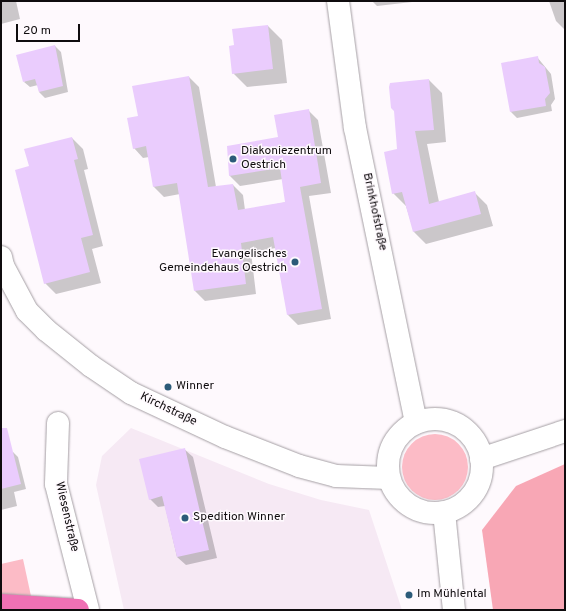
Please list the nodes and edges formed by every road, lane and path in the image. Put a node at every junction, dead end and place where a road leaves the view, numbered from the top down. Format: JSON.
{"nodes":[{"id":1,"x":338,"y":1,"type":"edge"},
{"id":2,"x":1,"y":256,"type":"edge"},
{"id":3,"x":58,"y":423,"type":"dead end"},
{"id":4,"x":416,"y":423,"type":"junction"},
{"id":5,"x":565,"y":431,"type":"edge"},
{"id":6,"x":481,"y":459,"type":"junction"},
{"id":7,"x":389,"y":478,"type":"junction"},
{"id":8,"x":444,"y":512,"type":"junction"},
{"id":9,"x":1,"y":605,"type":"edge"},
{"id":10,"x":78,"y":610,"type":"edge"},
{"id":11,"x":88,"y":610,"type":"edge"},
{"id":12,"x":454,"y":610,"type":"edge"}],
"edges":[{"from":1,"to":4,"type":"street","name":"Brinkhofstraße"},
{"from":2,"to":7,"type":"street","name":"Kirchstraße"},
{"from":3,"to":11,"type":"street","name":"Wiesenstraße"},
{"from":4,"to":6,"type":"street"},
{"from":4,"to":7,"type":"street"},
{"from":5,"to":6,"type":"street"},
{"from":6,"to":8,"type":"street"},
{"from":7,"to":8,"type":"street"},
{"from":8,"to":12,"type":"street"},
{"from":9,"to":10,"type":"highway"}]}
